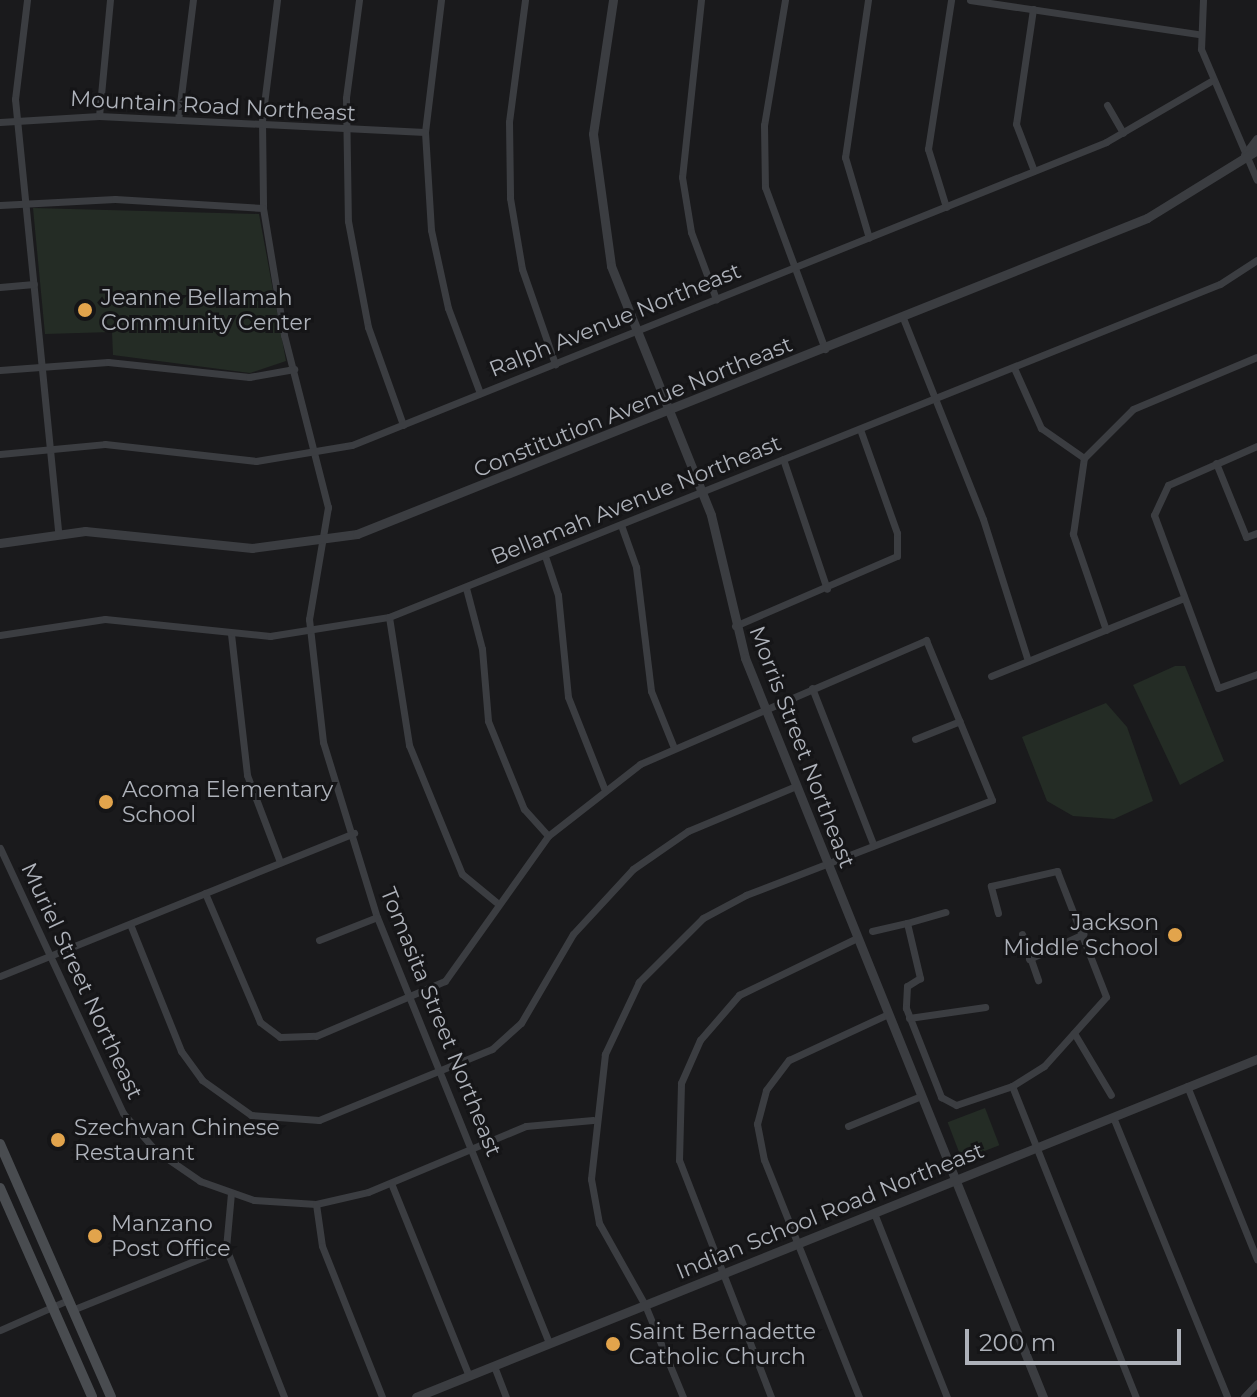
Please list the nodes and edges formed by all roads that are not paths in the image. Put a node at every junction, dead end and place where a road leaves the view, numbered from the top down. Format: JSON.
{"nodes":[{"id":1,"x":27,"y":0,"type":"edge"},
{"id":2,"x":110,"y":0,"type":"edge"},
{"id":3,"x":193,"y":0,"type":"edge"},
{"id":4,"x":277,"y":0,"type":"edge"},
{"id":5,"x":359,"y":0,"type":"edge"},
{"id":6,"x":441,"y":0,"type":"edge"},
{"id":7,"x":525,"y":0,"type":"edge"},
{"id":8,"x":613,"y":0,"type":"edge"},
{"id":9,"x":701,"y":0,"type":"edge"},
{"id":10,"x":785,"y":0,"type":"edge"},
{"id":11,"x":868,"y":0,"type":"edge"},
{"id":12,"x":951,"y":0,"type":"edge"},
{"id":13,"x":970,"y":0,"type":"edge"},
{"id":14,"x":1203,"y":0,"type":"edge"},
{"id":15,"x":1033,"y":9,"type":"junction"},
{"id":16,"x":1198,"y":34,"type":"junction"},
{"id":17,"x":1213,"y":80,"type":"junction"},
{"id":18,"x":1107,"y":105,"type":"dead end"},
{"id":19,"x":99,"y":116,"type":"junction"},
{"id":20,"x":18,"y":119,"type":"junction"},
{"id":21,"x":178,"y":120,"type":"junction"},
{"id":22,"x":0,"y":122,"type":"edge"},
{"id":23,"x":262,"y":127,"type":"junction"},
{"id":24,"x":345,"y":131,"type":"junction"},
{"id":25,"x":425,"y":132,"type":"junction"},
{"id":26,"x":1123,"y":133,"type":"junction"},
{"id":27,"x":1257,"y":139,"type":"edge"},
{"id":28,"x":1257,"y":150,"type":"edge"},
{"id":29,"x":1245,"y":155,"type":"junction"},
{"id":30,"x":1034,"y":171,"type":"junction"},
{"id":31,"x":1257,"y":180,"type":"edge"},
{"id":32,"x":25,"y":201,"type":"junction"},
{"id":33,"x":0,"y":205,"type":"edge"},
{"id":34,"x":946,"y":207,"type":"junction"},
{"id":35,"x":263,"y":208,"type":"junction"},
{"id":36,"x":869,"y":238,"type":"junction"},
{"id":37,"x":1257,"y":260,"type":"edge"},
{"id":38,"x":793,"y":268,"type":"junction"},
{"id":39,"x":34,"y":284,"type":"junction"},
{"id":40,"x":0,"y":287,"type":"edge"},
{"id":41,"x":716,"y":299,"type":"junction"},
{"id":42,"x":903,"y":318,"type":"junction"},
{"id":43,"x":635,"y":331,"type":"junction"},
{"id":44,"x":825,"y":349,"type":"junction"},
{"id":45,"x":1257,"y":357,"type":"edge"},
{"id":46,"x":555,"y":364,"type":"junction"},
{"id":47,"x":41,"y":365,"type":"junction"},
{"id":48,"x":1014,"y":368,"type":"junction"},
{"id":49,"x":294,"y":369,"type":"junction"},
{"id":50,"x":0,"y":370,"type":"edge"},
{"id":51,"x":480,"y":393,"type":"junction"},
{"id":52,"x":935,"y":399,"type":"junction"},
{"id":53,"x":669,"y":412,"type":"junction"},
{"id":54,"x":403,"y":425,"type":"junction"},
{"id":55,"x":860,"y":429,"type":"junction"},
{"id":56,"x":1257,"y":446,"type":"edge"},
{"id":57,"x":49,"y":447,"type":"junction"},
{"id":58,"x":0,"y":454,"type":"edge"},
{"id":59,"x":317,"y":454,"type":"junction"},
{"id":60,"x":1084,"y":458,"type":"junction"},
{"id":61,"x":783,"y":459,"type":"junction"},
{"id":62,"x":1216,"y":463,"type":"junction"},
{"id":63,"x":701,"y":492,"type":"junction"},
{"id":64,"x":621,"y":525,"type":"junction"},
{"id":65,"x":58,"y":533,"type":"junction"},
{"id":66,"x":1257,"y":533,"type":"edge"},
{"id":67,"x":327,"y":541,"type":"junction"},
{"id":68,"x":0,"y":543,"type":"edge"},
{"id":69,"x":545,"y":556,"type":"junction"},
{"id":70,"x":466,"y":588,"type":"junction"},
{"id":71,"x":827,"y":589,"type":"junction"},
{"id":72,"x":1182,"y":599,"type":"junction"},
{"id":73,"x":389,"y":617,"type":"junction"},
{"id":74,"x":735,"y":626,"type":"junction"},
{"id":75,"x":1106,"y":630,"type":"junction"},
{"id":76,"x":311,"y":632,"type":"junction"},
{"id":77,"x":231,"y":634,"type":"junction"},
{"id":78,"x":0,"y":635,"type":"edge"},
{"id":79,"x":1028,"y":661,"type":"junction"},
{"id":80,"x":1257,"y":674,"type":"edge"},
{"id":81,"x":991,"y":676,"type":"dead end"},
{"id":82,"x":812,"y":688,"type":"junction"},
{"id":83,"x":766,"y":710,"type":"junction"},
{"id":84,"x":960,"y":721,"type":"junction"},
{"id":85,"x":915,"y":739,"type":"dead end"},
{"id":86,"x":674,"y":748,"type":"junction"},
{"id":87,"x":796,"y":786,"type":"junction"},
{"id":88,"x":604,"y":788,"type":"junction"},
{"id":89,"x":354,"y":833,"type":"junction"},
{"id":90,"x":548,"y":836,"type":"junction"},
{"id":91,"x":873,"y":844,"type":"junction"},
{"id":92,"x":0,"y":848,"type":"edge"},
{"id":93,"x":280,"y":862,"type":"junction"},
{"id":94,"x":827,"y":862,"type":"junction"},
{"id":95,"x":205,"y":893,"type":"junction"},
{"id":96,"x":496,"y":902,"type":"junction"},
{"id":97,"x":945,"y":912,"type":"dead end"},
{"id":98,"x":998,"y":913,"type":"dead end"},
{"id":99,"x":377,"y":917,"type":"junction"},
{"id":100,"x":907,"y":923,"type":"junction"},
{"id":101,"x":130,"y":924,"type":"junction"},
{"id":102,"x":872,"y":931,"type":"dead end"},
{"id":103,"x":1022,"y":934,"type":"dead end"},
{"id":104,"x":1083,"y":934,"type":"junction"},
{"id":105,"x":857,"y":938,"type":"junction"},
{"id":106,"x":319,"y":940,"type":"dead end"},
{"id":107,"x":53,"y":954,"type":"junction"},
{"id":108,"x":1029,"y":959,"type":"junction"},
{"id":109,"x":0,"y":976,"type":"edge"},
{"id":110,"x":1038,"y":980,"type":"dead end"},
{"id":111,"x":410,"y":997,"type":"junction"},
{"id":112,"x":985,"y":1007,"type":"dead end"},
{"id":113,"x":888,"y":1014,"type":"junction"},
{"id":114,"x":909,"y":1018,"type":"junction"},
{"id":115,"x":1074,"y":1033,"type":"junction"},
{"id":116,"x":1257,"y":1059,"type":"edge"},
{"id":117,"x":440,"y":1074,"type":"junction"},
{"id":118,"x":1012,"y":1086,"type":"junction"},
{"id":119,"x":1187,"y":1086,"type":"junction"},
{"id":120,"x":1111,"y":1095,"type":"dead end"},
{"id":121,"x":921,"y":1096,"type":"junction"},
{"id":122,"x":1113,"y":1117,"type":"junction"},
{"id":123,"x":593,"y":1120,"type":"junction"},
{"id":124,"x":848,"y":1126,"type":"dead end"},
{"id":125,"x":0,"y":1144,"type":"edge"},
{"id":126,"x":1036,"y":1147,"type":"junction"},
{"id":127,"x":472,"y":1149,"type":"junction"},
{"id":128,"x":955,"y":1180,"type":"junction"},
{"id":129,"x":391,"y":1183,"type":"junction"},
{"id":130,"x":0,"y":1188,"type":"edge"},
{"id":131,"x":231,"y":1193,"type":"junction"},
{"id":132,"x":316,"y":1204,"type":"junction"},
{"id":133,"x":874,"y":1213,"type":"junction"},
{"id":134,"x":798,"y":1244,"type":"junction"},
{"id":135,"x":226,"y":1248,"type":"junction"},
{"id":136,"x":1257,"y":1259,"type":"edge"},
{"id":137,"x":722,"y":1274,"type":"junction"},
{"id":138,"x":70,"y":1305,"type":"junction"},
{"id":139,"x":645,"y":1305,"type":"junction"},
{"id":140,"x":52,"y":1306,"type":"junction"},
{"id":141,"x":0,"y":1330,"type":"edge"},
{"id":142,"x":549,"y":1343,"type":"junction"},
{"id":143,"x":494,"y":1366,"type":"junction"},
{"id":144,"x":469,"y":1376,"type":"junction"},
{"id":145,"x":1257,"y":1383,"type":"edge"},
{"id":146,"x":92,"y":1397,"type":"edge"},
{"id":147,"x":111,"y":1397,"type":"edge"},
{"id":148,"x":284,"y":1397,"type":"edge"},
{"id":149,"x":382,"y":1397,"type":"edge"},
{"id":150,"x":416,"y":1397,"type":"edge"},
{"id":151,"x":506,"y":1397,"type":"edge"},
{"id":152,"x":683,"y":1397,"type":"edge"},
{"id":153,"x":771,"y":1397,"type":"edge"},
{"id":154,"x":859,"y":1397,"type":"edge"},
{"id":155,"x":947,"y":1397,"type":"edge"},
{"id":156,"x":1043,"y":1397,"type":"edge"},
{"id":157,"x":1136,"y":1397,"type":"edge"},
{"id":158,"x":1227,"y":1397,"type":"edge"},
{"id":159,"x":1244,"y":1397,"type":"edge"}],
"edges":[{"from":1,"to":20,"type":"street"},
{"from":2,"to":19,"type":"street"},
{"from":3,"to":21,"type":"street"},
{"from":4,"to":23,"type":"street","name":"Tomasita Street Northeast"},
{"from":5,"to":24,"type":"street"},
{"from":6,"to":25,"type":"street"},
{"from":7,"to":46,"type":"street"},
{"from":8,"to":43,"type":"street","name":"Morris Street Northeast"},
{"from":9,"to":41,"type":"street"},
{"from":10,"to":38,"type":"street"},
{"from":11,"to":36,"type":"street"},
{"from":12,"to":34,"type":"street"},
{"from":13,"to":15,"type":"street"},
{"from":14,"to":16,"type":"street"},
{"from":15,"to":16,"type":"street"},
{"from":15,"to":30,"type":"street"},
{"from":16,"to":17,"type":"street"},
{"from":17,"to":26,"type":"street","name":"Ralph Avenue Northeast"},
{"from":17,"to":29,"type":"street"},
{"from":18,"to":26,"type":"street"},
{"from":19,"to":20,"type":"street","name":"Mountain Road Northeast"},
{"from":19,"to":21,"type":"street","name":"Mountain Road Northeast"},
{"from":20,"to":22,"type":"street","name":"Mountain Road Northeast"},
{"from":20,"to":32,"type":"street"},
{"from":21,"to":23,"type":"street","name":"Mountain Road Northeast"},
{"from":23,"to":24,"type":"street","name":"Mountain Road Northeast"},
{"from":23,"to":35,"type":"street","name":"Tomasita Street Northeast"},
{"from":24,"to":25,"type":"street","name":"Mountain Road Northeast"},
{"from":24,"to":54,"type":"street"},
{"from":25,"to":51,"type":"street"},
{"from":26,"to":30,"type":"street","name":"Ralph Avenue Northeast"},
{"from":27,"to":29,"type":"street","name":"Constitution Avenue Northeast"},
{"from":28,"to":29,"type":"street","name":"Constitution Avenue Northeast"},
{"from":29,"to":31,"type":"street"},
{"from":29,"to":42,"type":"street","name":"Constitution Avenue Northeast"},
{"from":30,"to":34,"type":"street","name":"Ralph Avenue Northeast"},
{"from":32,"to":33,"type":"street"},
{"from":32,"to":35,"type":"street"},
{"from":32,"to":39,"type":"street"},
{"from":34,"to":36,"type":"street","name":"Ralph Avenue Northeast"},
{"from":35,"to":49,"type":"street","name":"Tomasita Street Northeast"},
{"from":36,"to":38,"type":"street","name":"Ralph Avenue Northeast"},
{"from":37,"to":48,"type":"street","name":"Bellamah Avenue Northeast"},
{"from":38,"to":41,"type":"street","name":"Ralph Avenue Northeast"},
{"from":38,"to":44,"type":"street"},
{"from":39,"to":40,"type":"street"},
{"from":39,"to":47,"type":"street"},
{"from":41,"to":43,"type":"street","name":"Ralph Avenue Northeast"},
{"from":42,"to":44,"type":"street","name":"Constitution Avenue Northeast"},
{"from":42,"to":52,"type":"street"},
{"from":43,"to":46,"type":"street","name":"Ralph Avenue Northeast"},
{"from":43,"to":53,"type":"street","name":"Morris Street Northeast"},
{"from":44,"to":53,"type":"street","name":"Constitution Avenue Northeast"},
{"from":45,"to":60,"type":"street"},
{"from":46,"to":51,"type":"street","name":"Ralph Avenue Northeast"},
{"from":47,"to":49,"type":"street"},
{"from":47,"to":50,"type":"street"},
{"from":47,"to":57,"type":"street"},
{"from":48,"to":52,"type":"street","name":"Bellamah Avenue Northeast"},
{"from":48,"to":60,"type":"street"},
{"from":49,"to":59,"type":"street","name":"Tomasita Street Northeast"},
{"from":51,"to":54,"type":"street","name":"Ralph Avenue Northeast"},
{"from":52,"to":55,"type":"street","name":"Bellamah Avenue Northeast"},
{"from":52,"to":79,"type":"street"},
{"from":53,"to":63,"type":"street","name":"Morris Street Northeast"},
{"from":53,"to":67,"type":"street","name":"Constitution Avenue Northeast"},
{"from":54,"to":59,"type":"street","name":"Ralph Avenue Northeast"},
{"from":55,"to":61,"type":"street","name":"Bellamah Avenue Northeast"},
{"from":55,"to":71,"type":"street"},
{"from":56,"to":62,"type":"street"},
{"from":57,"to":58,"type":"street","name":"Ralph Avenue Northeast"},
{"from":57,"to":59,"type":"street","name":"Ralph Avenue Northeast"},
{"from":57,"to":65,"type":"street"},
{"from":59,"to":67,"type":"street","name":"Tomasita Street Northeast"},
{"from":60,"to":75,"type":"street"},
{"from":61,"to":63,"type":"street","name":"Bellamah Avenue Northeast"},
{"from":61,"to":71,"type":"street"},
{"from":62,"to":66,"type":"street"},
{"from":62,"to":72,"type":"street"},
{"from":63,"to":64,"type":"street","name":"Bellamah Avenue Northeast"},
{"from":63,"to":74,"type":"street","name":"Morris Street Northeast"},
{"from":64,"to":69,"type":"street","name":"Bellamah Avenue Northeast"},
{"from":64,"to":86,"type":"street"},
{"from":65,"to":67,"type":"street","name":"Constitution Avenue Northeast"},
{"from":65,"to":68,"type":"street","name":"Constitution Avenue Northeast"},
{"from":67,"to":76,"type":"street","name":"Tomasita Street Northeast"},
{"from":69,"to":70,"type":"street","name":"Bellamah Avenue Northeast"},
{"from":69,"to":88,"type":"street"},
{"from":70,"to":73,"type":"street","name":"Bellamah Avenue Northeast"},
{"from":70,"to":90,"type":"street"},
{"from":71,"to":74,"type":"street"},
{"from":72,"to":75,"type":"street"},
{"from":72,"to":80,"type":"street"},
{"from":73,"to":76,"type":"street","name":"Bellamah Avenue Northeast"},
{"from":73,"to":96,"type":"street"},
{"from":74,"to":83,"type":"street","name":"Morris Street Northeast"},
{"from":75,"to":79,"type":"street"},
{"from":76,"to":77,"type":"street","name":"Bellamah Avenue Northeast"},
{"from":76,"to":89,"type":"street","name":"Tomasita Street Northeast"},
{"from":77,"to":78,"type":"street","name":"Bellamah Avenue Northeast"},
{"from":77,"to":93,"type":"street"},
{"from":79,"to":81,"type":"street"},
{"from":82,"to":83,"type":"street"},
{"from":82,"to":84,"type":"street"},
{"from":82,"to":91,"type":"street"},
{"from":83,"to":86,"type":"street"},
{"from":83,"to":87,"type":"street","name":"Morris Street Northeast"},
{"from":84,"to":85,"type":"street"},
{"from":84,"to":91,"type":"street"},
{"from":86,"to":88,"type":"street"},
{"from":87,"to":94,"type":"street","name":"Morris Street Northeast"},
{"from":87,"to":117,"type":"street"},
{"from":88,"to":90,"type":"street"},
{"from":89,"to":93,"type":"street"},
{"from":89,"to":99,"type":"street","name":"Tomasita Street Northeast"},
{"from":90,"to":96,"type":"street"},
{"from":91,"to":94,"type":"street"},
{"from":92,"to":107,"type":"street","name":"Muriel Street Northeast"},
{"from":93,"to":95,"type":"street"},
{"from":94,"to":105,"type":"street","name":"Morris Street Northeast"},
{"from":94,"to":123,"type":"street"},
{"from":95,"to":101,"type":"street"},
{"from":95,"to":111,"type":"street"},
{"from":96,"to":111,"type":"street"},
{"from":97,"to":100,"type":"street"},
{"from":98,"to":104,"type":"street"},
{"from":99,"to":106,"type":"street"},
{"from":99,"to":111,"type":"street","name":"Tomasita Street Northeast"},
{"from":100,"to":102,"type":"street"},
{"from":100,"to":114,"type":"street"},
{"from":101,"to":107,"type":"street"},
{"from":101,"to":117,"type":"street"},
{"from":103,"to":108,"type":"street"},
{"from":104,"to":108,"type":"street"},
{"from":104,"to":115,"type":"street"},
{"from":105,"to":113,"type":"street","name":"Morris Street Northeast"},
{"from":105,"to":137,"type":"street"},
{"from":107,"to":109,"type":"street"},
{"from":107,"to":131,"type":"street","name":"Muriel Street Northeast"},
{"from":108,"to":110,"type":"street"},
{"from":111,"to":117,"type":"street","name":"Tomasita Street Northeast"},
{"from":112,"to":114,"type":"street"},
{"from":113,"to":121,"type":"street","name":"Morris Street Northeast"},
{"from":113,"to":134,"type":"street"},
{"from":114,"to":118,"type":"street"},
{"from":115,"to":118,"type":"street"},
{"from":115,"to":120,"type":"street"},
{"from":116,"to":119,"type":"street","name":"Indian School Road Northeast"},
{"from":117,"to":127,"type":"street","name":"Tomasita Street Northeast"},
{"from":118,"to":126,"type":"street"},
{"from":119,"to":122,"type":"street","name":"Indian School Road Northeast"},
{"from":119,"to":136,"type":"street"},
{"from":121,"to":124,"type":"street"},
{"from":121,"to":128,"type":"street","name":"Morris Street Northeast"},
{"from":122,"to":126,"type":"street","name":"Indian School Road Northeast"},
{"from":122,"to":158,"type":"street"},
{"from":123,"to":127,"type":"street"},
{"from":123,"to":139,"type":"street"},
{"from":125,"to":138,"type":"main road"},
{"from":126,"to":128,"type":"street","name":"Indian School Road Northeast"},
{"from":126,"to":157,"type":"street"},
{"from":127,"to":129,"type":"street"},
{"from":127,"to":142,"type":"street","name":"Tomasita Street Northeast"},
{"from":128,"to":133,"type":"street","name":"Indian School Road Northeast"},
{"from":128,"to":156,"type":"street","name":"Morris Street Northeast"},
{"from":129,"to":132,"type":"street"},
{"from":129,"to":144,"type":"street"},
{"from":130,"to":140,"type":"main road"},
{"from":131,"to":132,"type":"street","name":"Muriel Street Northeast"},
{"from":131,"to":135,"type":"street"},
{"from":132,"to":149,"type":"street"},
{"from":133,"to":134,"type":"street","name":"Indian School Road Northeast"},
{"from":133,"to":155,"type":"street"},
{"from":134,"to":137,"type":"street","name":"Indian School Road Northeast"},
{"from":134,"to":154,"type":"street"},
{"from":135,"to":138,"type":"street"},
{"from":135,"to":148,"type":"street"},
{"from":137,"to":139,"type":"street","name":"Indian School Road Northeast"},
{"from":137,"to":153,"type":"street"},
{"from":138,"to":140,"type":"street"},
{"from":138,"to":147,"type":"main road"},
{"from":139,"to":142,"type":"street","name":"Indian School Road Northeast"},
{"from":139,"to":152,"type":"street"},
{"from":140,"to":141,"type":"street"},
{"from":140,"to":146,"type":"main road"},
{"from":142,"to":143,"type":"street","name":"Indian School Road Northeast"},
{"from":143,"to":144,"type":"street","name":"Indian School Road Northeast"},
{"from":143,"to":151,"type":"street"},
{"from":144,"to":150,"type":"street","name":"Indian School Road Northeast"},
{"from":145,"to":159,"type":"street"}]}
